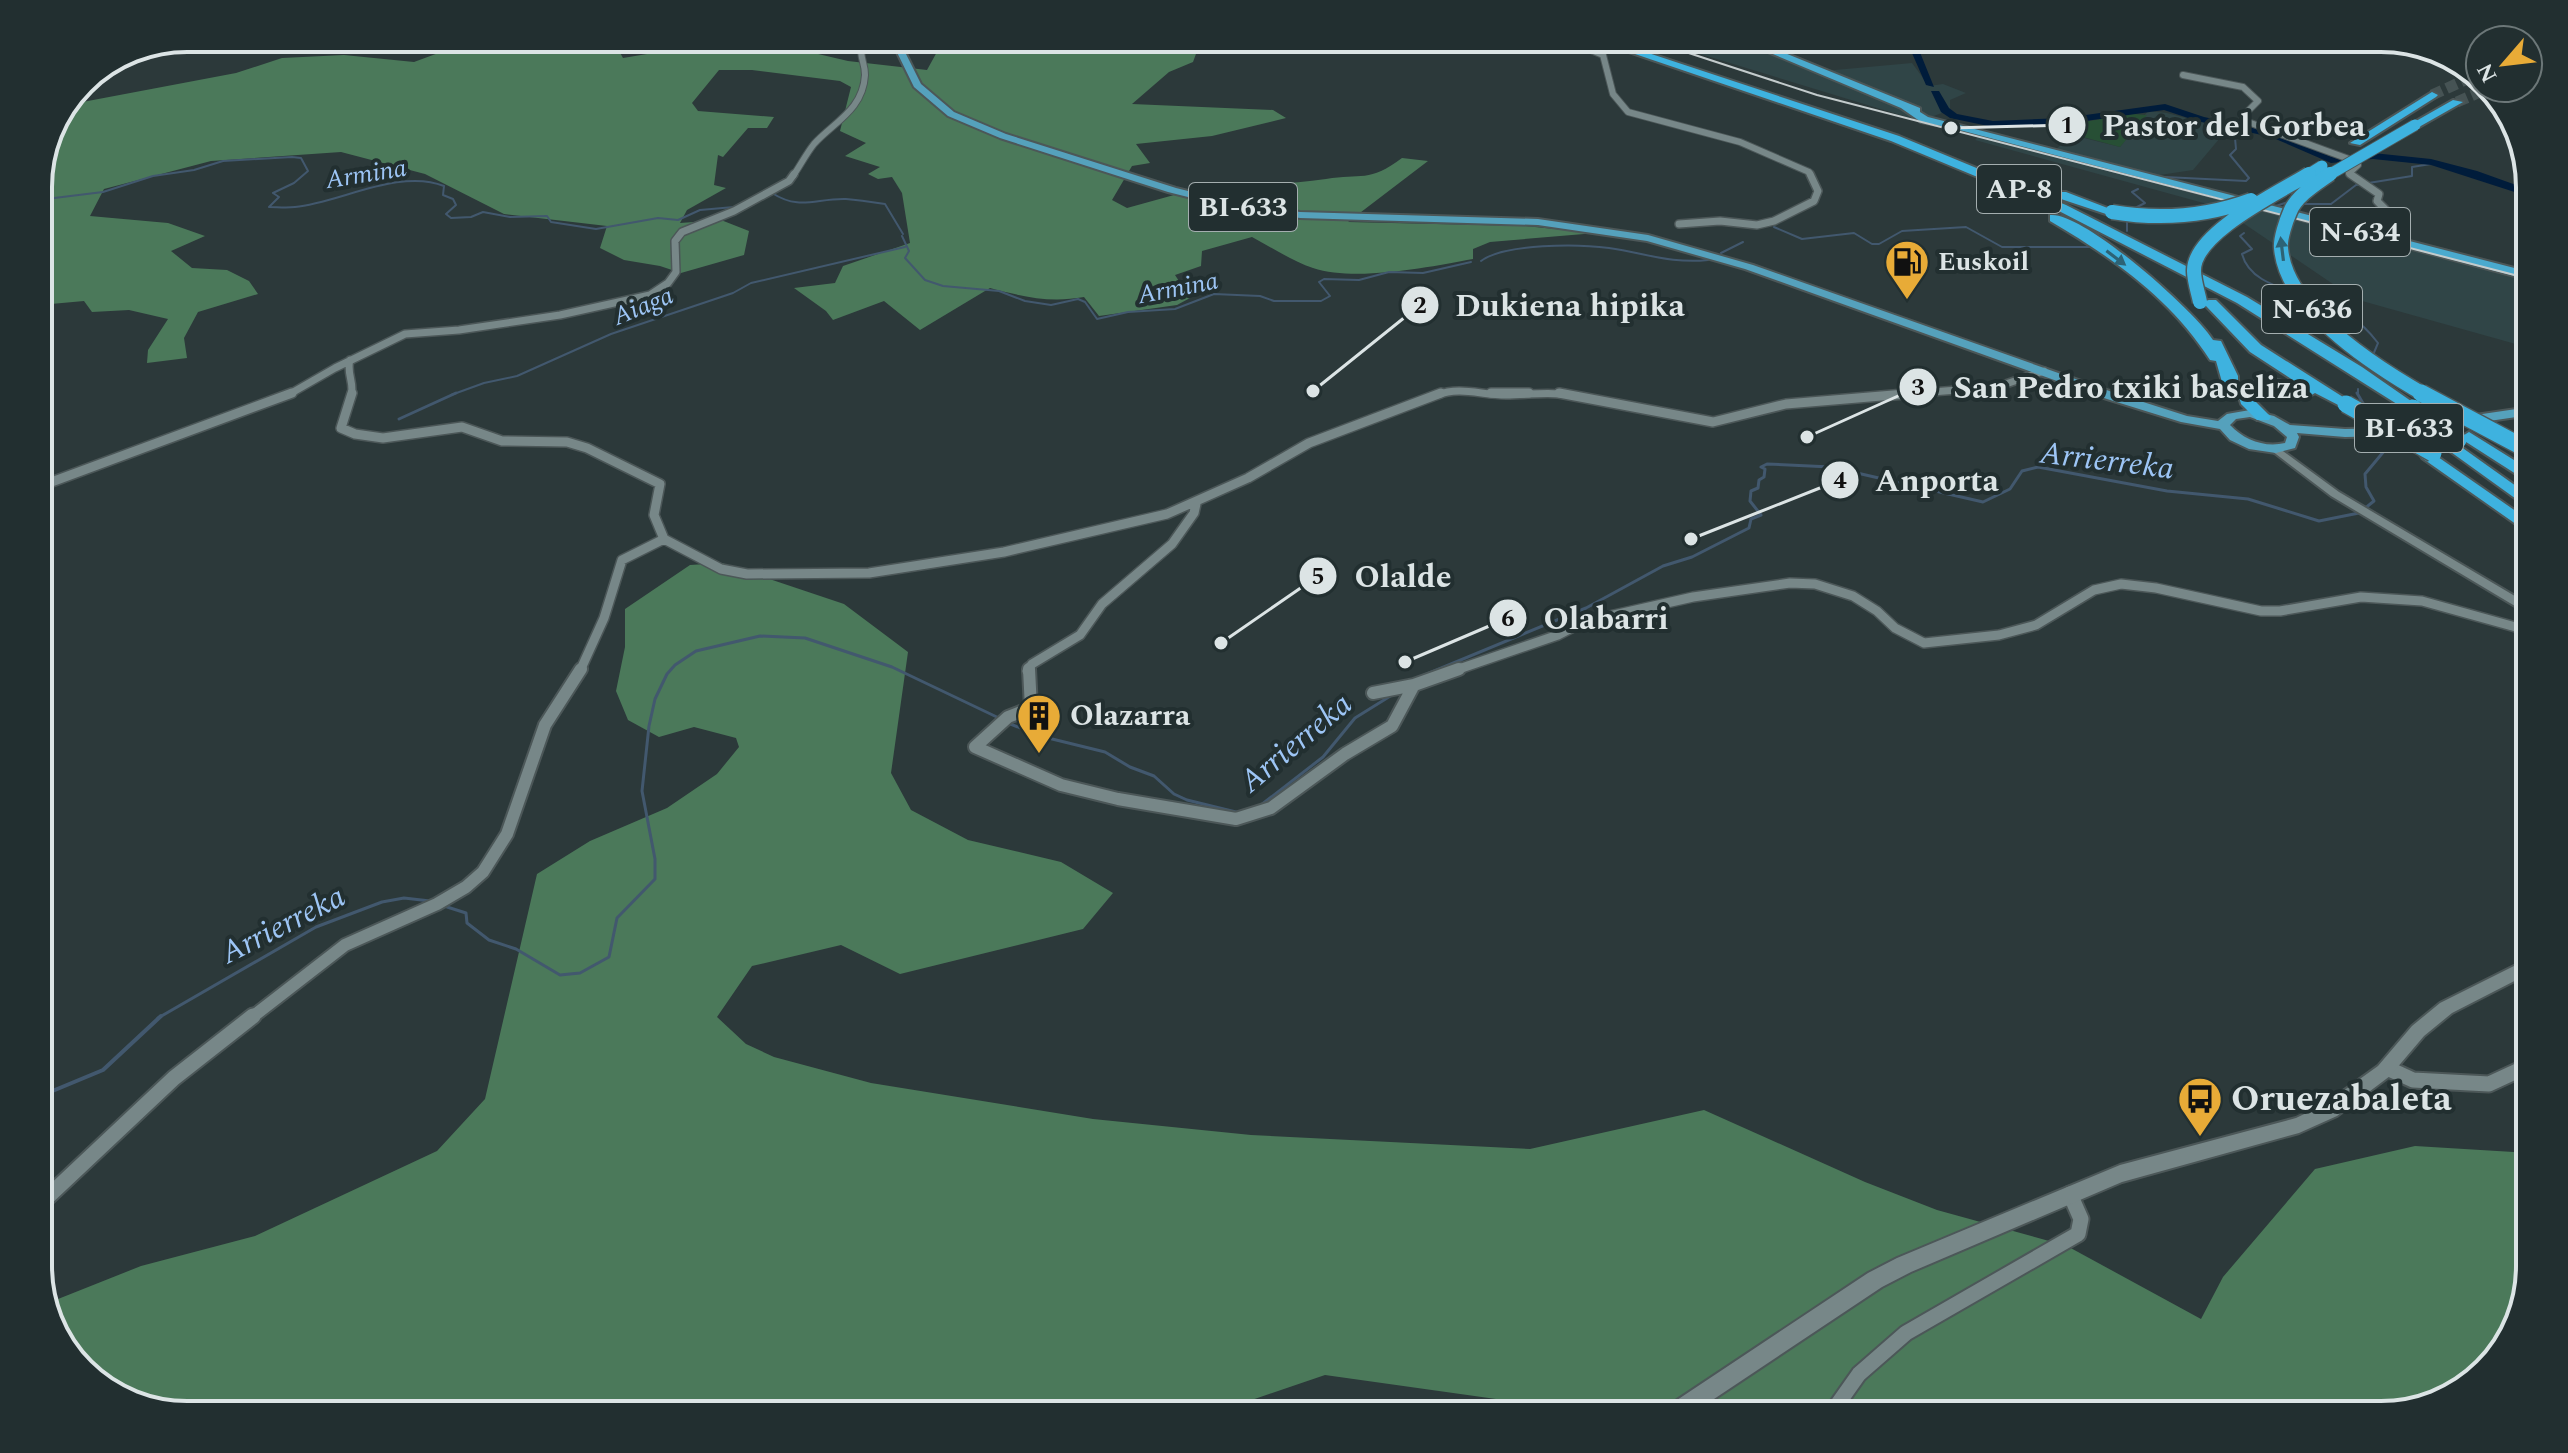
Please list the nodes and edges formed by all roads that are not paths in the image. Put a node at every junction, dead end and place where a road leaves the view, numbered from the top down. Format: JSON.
{"nodes":[{"id":1,"x":860,"y":52,"type":"edge"},
{"id":2,"x":893,"y":52,"type":"edge"},
{"id":3,"x":900,"y":52,"type":"edge"},
{"id":4,"x":909,"y":52,"type":"edge"},
{"id":5,"x":1596,"y":52,"type":"edge"},
{"id":6,"x":1624,"y":52,"type":"edge"},
{"id":7,"x":1637,"y":52,"type":"edge"},
{"id":8,"x":1773,"y":52,"type":"edge"},
{"id":9,"x":909,"y":71,"type":"junction"},
{"id":10,"x":2183,"y":75,"type":"dead end"},
{"id":11,"x":1736,"y":84,"type":"junction"},
{"id":12,"x":2432,"y":95,"type":"tunnel mouth"},
{"id":13,"x":2457,"y":102,"type":"tunnel mouth"},
{"id":14,"x":2307,"y":176,"type":"junction"},
{"id":15,"x":1977,"y":177,"type":"junction"},
{"id":16,"x":2300,"y":217,"type":"junction"},
{"id":17,"x":2362,"y":217,"type":"junction"},
{"id":18,"x":1679,"y":224,"type":"dead end"},
{"id":19,"x":2420,"y":248,"type":"junction"},
{"id":20,"x":2516,"y":272,"type":"edge"},
{"id":21,"x":2206,"y":303,"type":"junction"},
{"id":22,"x":350,"y":360,"type":"junction"},
{"id":23,"x":2044,"y":371,"type":"junction"},
{"id":24,"x":2231,"y":393,"type":"junction"},
{"id":25,"x":2344,"y":405,"type":"junction"},
{"id":26,"x":2412,"y":408,"type":"junction"},
{"id":27,"x":2516,"y":416,"type":"edge"},
{"id":28,"x":2263,"y":417,"type":"junction"},
{"id":29,"x":2229,"y":420,"type":"junction"},
{"id":30,"x":2290,"y":433,"type":"junction"},
{"id":31,"x":2516,"y":444,"type":"edge"},
{"id":32,"x":2446,"y":445,"type":"junction"},
{"id":33,"x":2276,"y":449,"type":"junction"},
{"id":34,"x":2516,"y":472,"type":"edge"},
{"id":35,"x":52,"y":482,"type":"edge"},
{"id":36,"x":2516,"y":483,"type":"edge"},
{"id":37,"x":2516,"y":494,"type":"edge"},
{"id":38,"x":1196,"y":504,"type":"junction"},
{"id":39,"x":2516,"y":518,"type":"edge"},
{"id":40,"x":664,"y":539,"type":"junction"},
{"id":41,"x":2516,"y":603,"type":"edge"},
{"id":42,"x":2516,"y":627,"type":"edge"},
{"id":43,"x":1414,"y":685,"type":"junction"},
{"id":44,"x":1373,"y":693,"type":"dead end"},
{"id":45,"x":2516,"y":976,"type":"edge"},
{"id":46,"x":2387,"y":1068,"type":"junction"},
{"id":47,"x":2516,"y":1071,"type":"edge"},
{"id":48,"x":52,"y":1193,"type":"edge"},
{"id":49,"x":2070,"y":1194,"type":"junction"},
{"id":50,"x":1693,"y":1401,"type":"edge"},
{"id":51,"x":1840,"y":1401,"type":"edge"}],
"edges":[{"from":1,"to":22,"type":"street"},
{"from":2,"to":9,"type":"main road"},
{"from":3,"to":9,"type":"main road","number":"BI-633"},
{"from":4,"to":9,"type":"main road"},
{"from":5,"to":18,"type":"street"},
{"from":6,"to":15,"type":"highway","number":"AP-8"},
{"from":7,"to":11,"type":"highway","number":"AP-8"},
{"from":8,"to":16,"type":"highway","number":"N-634"},
{"from":9,"to":23,"type":"main road","number":"BI-633"},
{"from":10,"to":17,"type":"street"},
{"from":11,"to":14,"type":"highway","bridge":true},
{"from":11,"to":26,"type":"highway","number":"AP-8"},
{"from":12,"to":14,"type":"highway","bridge":true},
{"from":31,"to":13,"type":"highway","number":"N-636","one_way":true,"bridge":true},
{"from":14,"to":21,"type":"highway","bridge":true},
{"from":15,"to":24,"type":"highway","one_way":true},
{"from":15,"to":26,"type":"highway","number":"AP-8"},
{"from":16,"to":17,"type":"street"},
{"from":16,"to":19,"type":"highway","number":"N-634"},
{"from":17,"to":19,"type":"street"},
{"from":19,"to":20,"type":"highway","number":"N-634"},
{"from":21,"to":24,"type":"highway"},
{"from":21,"to":25,"type":"highway"},
{"from":22,"to":35,"type":"street"},
{"from":22,"to":40,"type":"street"},
{"from":23,"to":29,"type":"main road","number":"BI-633"},
{"from":23,"to":38,"type":"street"},
{"from":24,"to":29,"type":"highway"},
{"from":25,"to":28,"type":"highway"},
{"from":25,"to":32,"type":"highway","bridge":true},
{"from":26,"to":32,"type":"highway","number":"AP-8"},
{"from":26,"to":32,"type":"highway"},
{"from":27,"to":30,"type":"main road","number":"BI-633"},
{"from":28,"to":29,"type":"main road","number":"BI-633"},
{"from":28,"to":30,"type":"main road","number":"BI-633"},
{"from":29,"to":33,"type":"main road","number":"BI-633"},
{"from":30,"to":33,"type":"main road"},
{"from":32,"to":34,"type":"highway"},
{"from":32,"to":36,"type":"highway","number":"AP-8"},
{"from":32,"to":37,"type":"highway","number":"AP-8"},
{"from":32,"to":39,"type":"highway"},
{"from":33,"to":41,"type":"street"},
{"from":38,"to":40,"type":"street"},
{"from":38,"to":43,"type":"street"},
{"from":40,"to":48,"type":"street"},
{"from":42,"to":43,"type":"street"},
{"from":43,"to":44,"type":"street"},
{"from":45,"to":46,"type":"street"},
{"from":46,"to":47,"type":"street"},
{"from":46,"to":49,"type":"street"},
{"from":49,"to":50,"type":"street"},
{"from":49,"to":51,"type":"street"}]}
